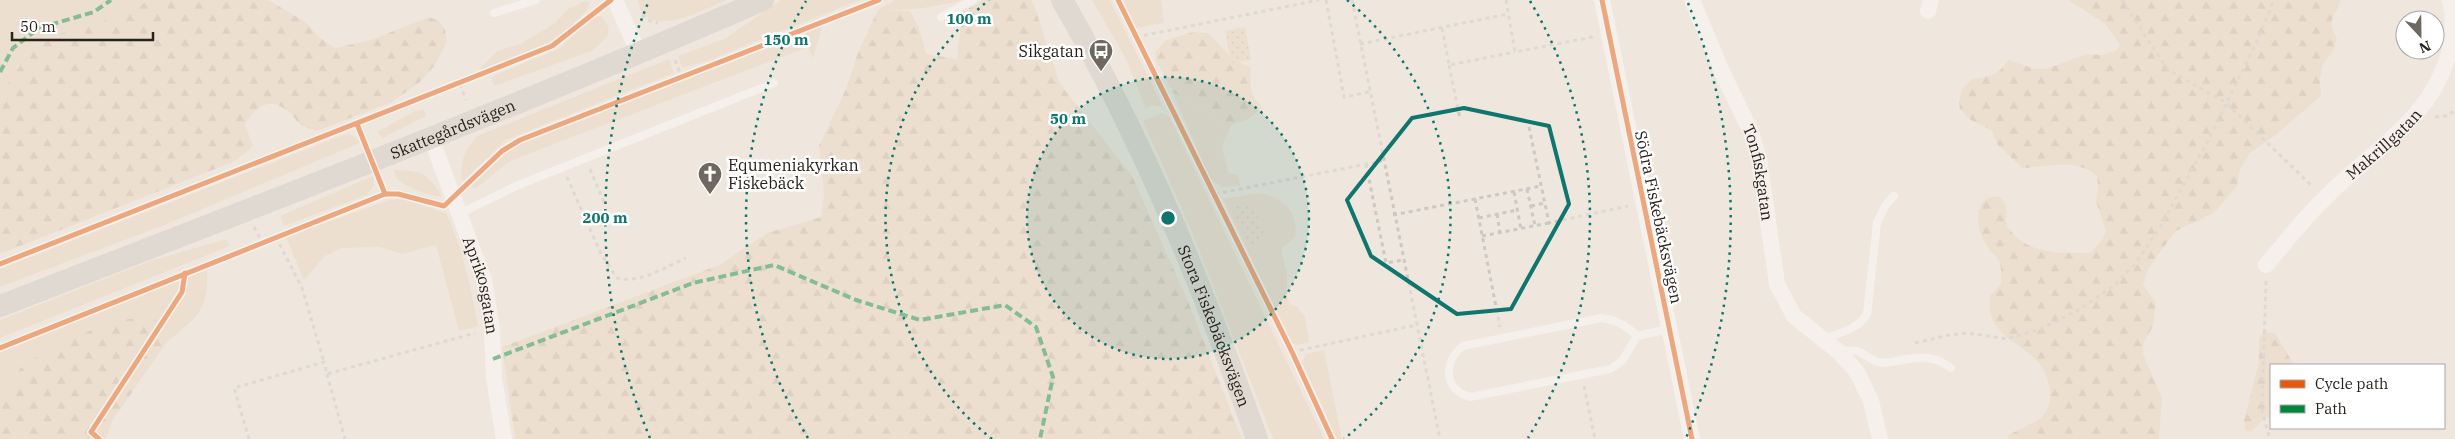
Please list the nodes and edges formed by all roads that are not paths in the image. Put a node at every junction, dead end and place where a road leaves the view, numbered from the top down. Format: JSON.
{"nodes":[{"id":1,"x":536,"y":0,"type":"edge"},
{"id":2,"x":615,"y":0,"type":"edge"},
{"id":3,"x":763,"y":0,"type":"edge"},
{"id":4,"x":973,"y":0,"type":"edge"},
{"id":5,"x":1062,"y":0,"type":"edge"},
{"id":6,"x":1602,"y":0,"type":"edge"},
{"id":7,"x":1692,"y":0,"type":"edge"},
{"id":8,"x":2450,"y":0,"type":"edge"},
{"id":9,"x":494,"y":13,"type":"dead end"},
{"id":10,"x":941,"y":17,"type":"dead end"},
{"id":11,"x":639,"y":54,"type":"junction"},
{"id":12,"x":774,"y":83,"type":"dead end"},
{"id":13,"x":431,"y":138,"type":"junction"},
{"id":14,"x":1894,"y":196,"type":"dead end"},
{"id":15,"x":461,"y":213,"type":"junction"},
{"id":16,"x":2266,"y":265,"type":"road end"},
{"id":17,"x":0,"y":306,"type":"edge"},
{"id":18,"x":1669,"y":329,"type":"junction"},
{"id":19,"x":1637,"y":336,"type":"junction"},
{"id":20,"x":1823,"y":339,"type":"junction"},
{"id":21,"x":1840,"y":352,"type":"junction"},
{"id":22,"x":1951,"y":368,"type":"dead end"},
{"id":23,"x":504,"y":439,"type":"edge"},
{"id":24,"x":1258,"y":439,"type":"edge"},
{"id":25,"x":1692,"y":439,"type":"edge"},
{"id":26,"x":1880,"y":439,"type":"edge"}],
"edges":[{"from":1,"to":9,"type":"lane"},
{"from":2,"to":11,"type":"street"},
{"from":3,"to":11,"type":"street","name":"Skattegårdsvägen"},
{"from":4,"to":10,"type":"lane"},
{"from":5,"to":24,"type":"street","name":"Stora Fiskebäcksvägen"},
{"from":6,"to":18,"type":"street","name":"Södra Fiskebäcksvägen"},
{"from":7,"to":20,"type":"street","name":"Tonfiskgatan"},
{"from":8,"to":16,"type":"street","name":"Makrillgatan"},
{"from":11,"to":13,"type":"street","name":"Skattegårdsvägen"},
{"from":12,"to":15,"type":"lane"},
{"from":13,"to":15,"type":"street","name":"Aprikosgatan"},
{"from":13,"to":17,"type":"street","name":"Skattegårdsvägen"},
{"from":14,"to":20,"type":"lane"},
{"from":15,"to":23,"type":"street","name":"Aprikosgatan"},
{"from":18,"to":19,"type":"lane"},
{"from":18,"to":25,"type":"street","name":"Södra Fiskebäcksvägen"},
{"from":19,"to":19,"type":"lane"},
{"from":20,"to":21,"type":"street","name":"Tonfiskgatan"},
{"from":21,"to":22,"type":"lane"},
{"from":21,"to":26,"type":"street","name":"Tonfiskgatan"}]}
